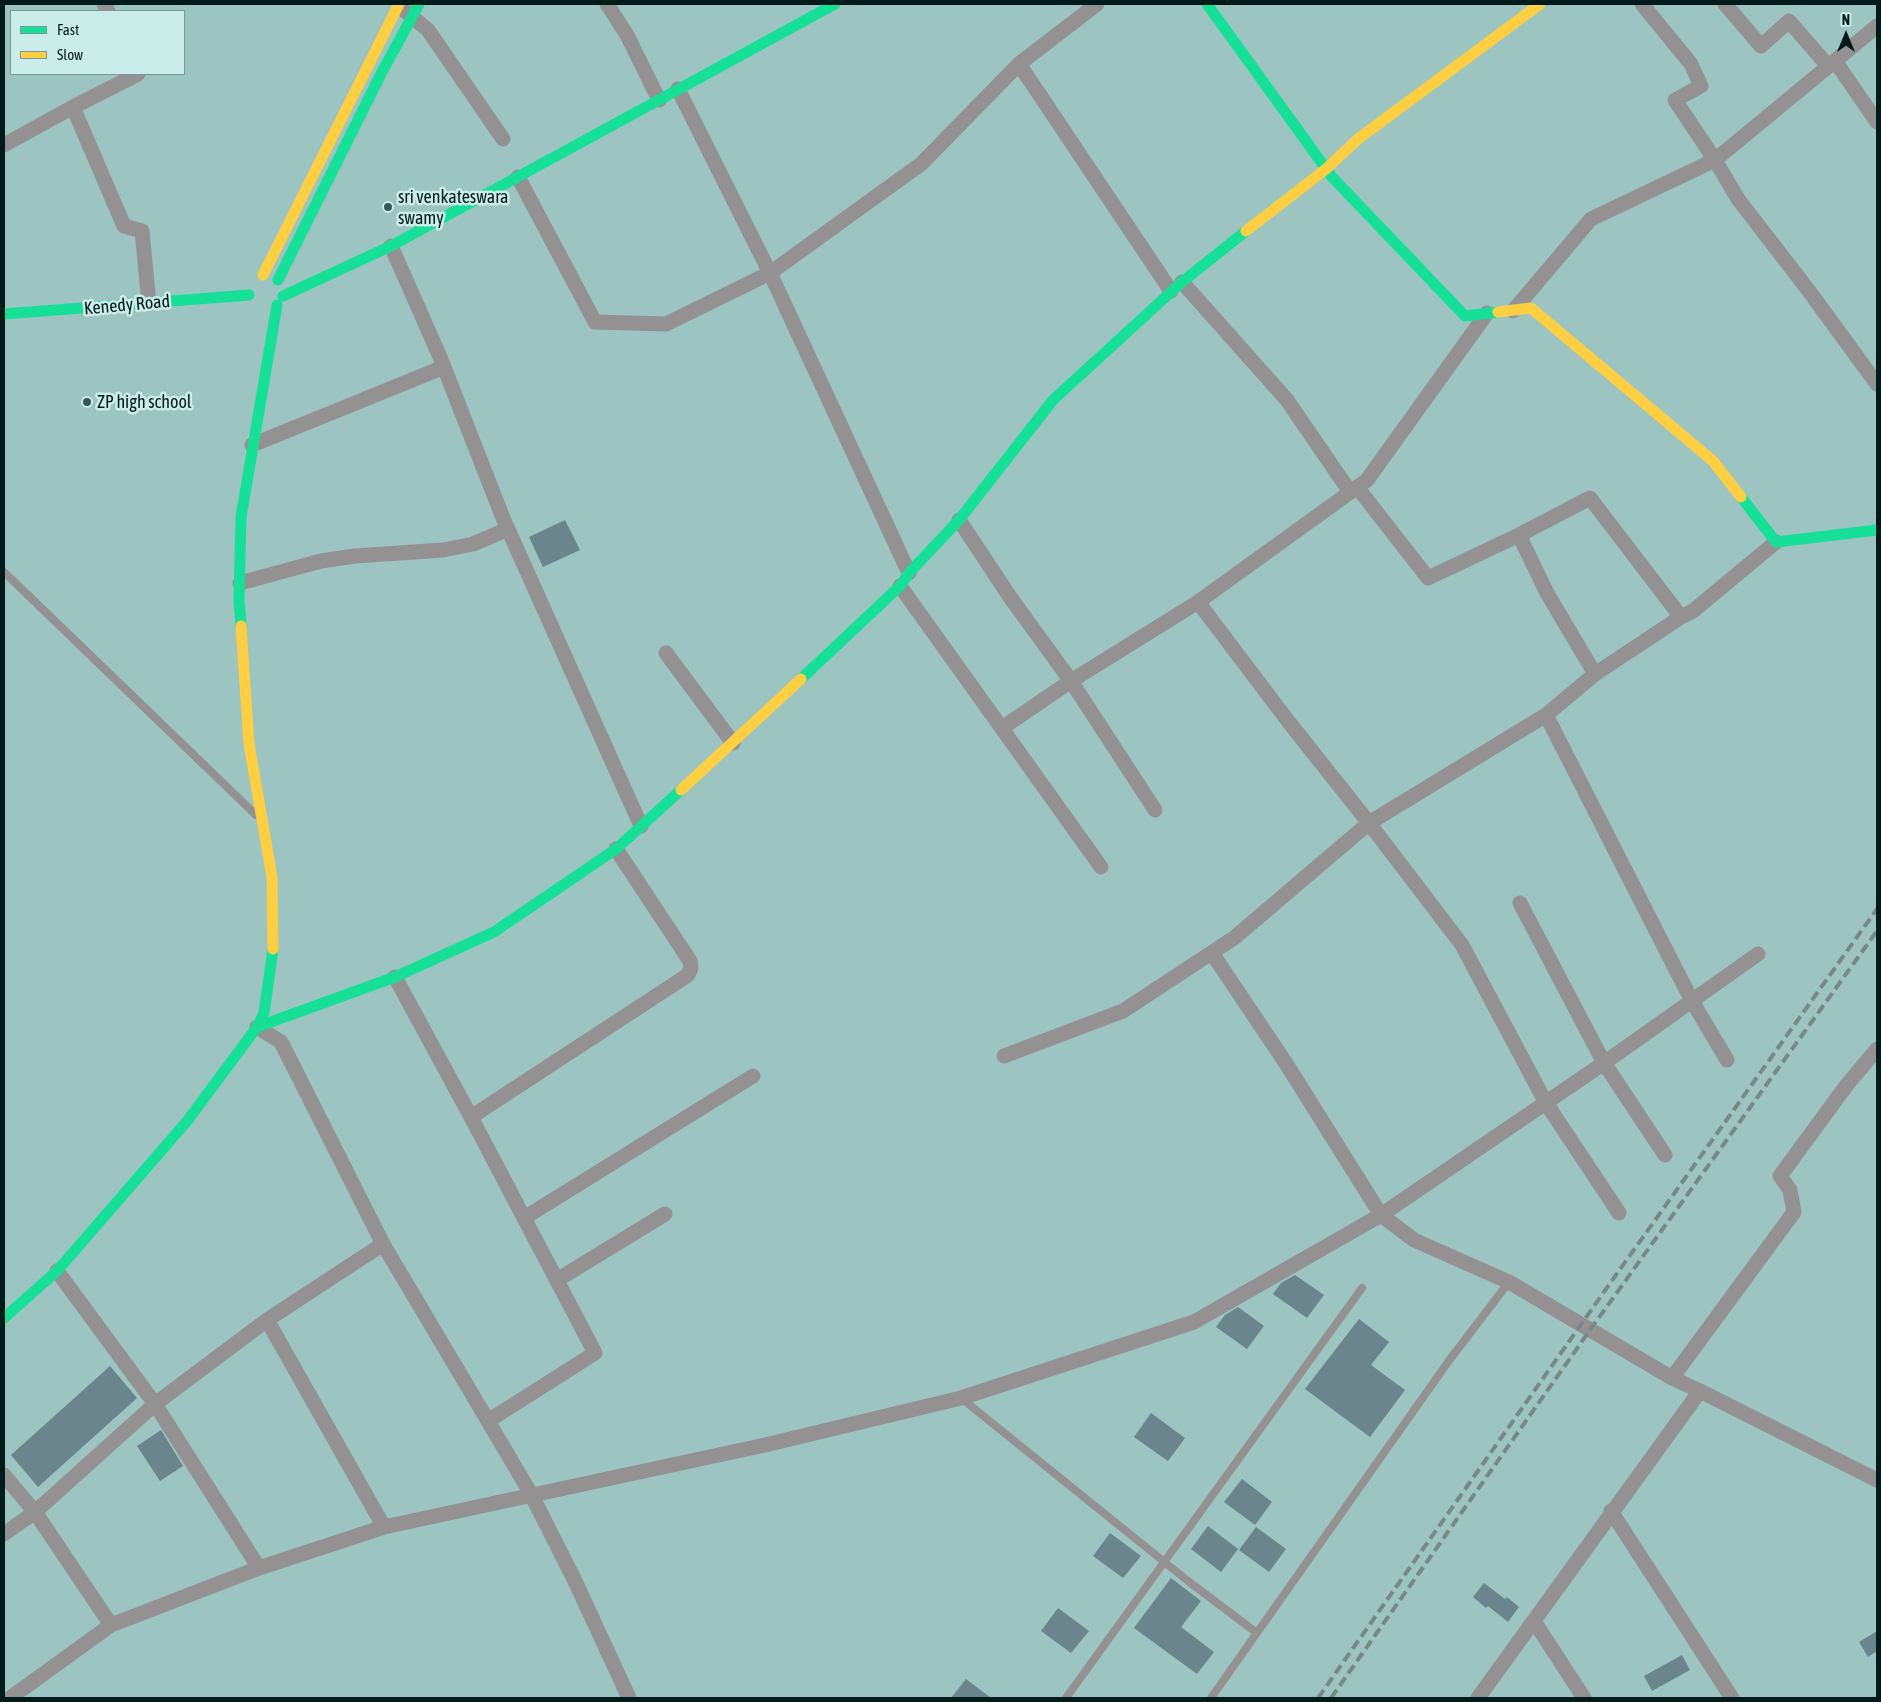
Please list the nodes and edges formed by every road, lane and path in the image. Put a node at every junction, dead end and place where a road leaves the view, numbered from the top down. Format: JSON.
{"nodes":[{"id":1,"x":606,"y":4,"type":"edge"},
{"id":2,"x":835,"y":4,"type":"edge"},
{"id":3,"x":1097,"y":4,"type":"edge"},
{"id":4,"x":1207,"y":4,"type":"edge"},
{"id":5,"x":1540,"y":4,"type":"edge"},
{"id":6,"x":1642,"y":4,"type":"edge"},
{"id":7,"x":1725,"y":4,"type":"edge"},
{"id":8,"x":396,"y":5,"type":"edge"},
{"id":9,"x":416,"y":10,"type":"edge"},
{"id":10,"x":810,"y":10,"type":"edge"},
{"id":11,"x":1877,"y":26,"type":"edge"},
{"id":12,"x":1020,"y":64,"type":"junction"},
{"id":13,"x":1832,"y":64,"type":"junction"},
{"id":14,"x":136,"y":75,"type":"edge"},
{"id":15,"x":678,"y":89,"type":"junction"},
{"id":16,"x":659,"y":100,"type":"junction"},
{"id":17,"x":73,"y":108,"type":"junction"},
{"id":18,"x":1877,"y":122,"type":"edge"},
{"id":19,"x":503,"y":139,"type":"dead end"},
{"id":20,"x":4,"y":145,"type":"edge"},
{"id":21,"x":1715,"y":160,"type":"junction"},
{"id":22,"x":1326,"y":169,"type":"junction"},
{"id":23,"x":518,"y":176,"type":"junction"},
{"id":24,"x":391,"y":246,"type":"junction"},
{"id":25,"x":770,"y":274,"type":"junction"},
{"id":26,"x":278,"y":280,"type":"junction"},
{"id":27,"x":1176,"y":286,"type":"junction"},
{"id":28,"x":256,"y":291,"type":"junction"},
{"id":29,"x":280,"y":300,"type":"junction"},
{"id":30,"x":149,"y":304,"type":"junction"},
{"id":31,"x":1513,"y":311,"type":"junction"},
{"id":32,"x":1487,"y":313,"type":"junction"},
{"id":33,"x":4,"y":314,"type":"edge"},
{"id":34,"x":444,"y":367,"type":"junction"},
{"id":35,"x":1877,"y":384,"type":"edge"},
{"id":36,"x":252,"y":445,"type":"junction"},
{"id":37,"x":1353,"y":490,"type":"junction"},
{"id":38,"x":959,"y":520,"type":"junction"},
{"id":39,"x":508,"y":529,"type":"junction"},
{"id":40,"x":1877,"y":530,"type":"edge"},
{"id":41,"x":1520,"y":535,"type":"junction"},
{"id":42,"x":1776,"y":542,"type":"junction"},
{"id":43,"x":4,"y":572,"type":"edge"},
{"id":44,"x":909,"y":573,"type":"junction"},
{"id":45,"x":240,"y":583,"type":"junction"},
{"id":46,"x":900,"y":586,"type":"junction"},
{"id":47,"x":1198,"y":602,"type":"junction"},
{"id":48,"x":1681,"y":617,"type":"junction"},
{"id":49,"x":666,"y":652,"type":"dead end"},
{"id":50,"x":1595,"y":674,"type":"junction"},
{"id":51,"x":1071,"y":681,"type":"junction"},
{"id":52,"x":1546,"y":715,"type":"junction"},
{"id":53,"x":1002,"y":728,"type":"junction"},
{"id":54,"x":733,"y":743,"type":"junction"},
{"id":55,"x":1155,"y":810,"type":"dead end"},
{"id":56,"x":262,"y":820,"type":"junction"},
{"id":57,"x":1369,"y":824,"type":"junction"},
{"id":58,"x":641,"y":826,"type":"junction"},
{"id":59,"x":616,"y":850,"type":"junction"},
{"id":60,"x":1101,"y":867,"type":"dead end"},
{"id":61,"x":1520,"y":903,"type":"dead end"},
{"id":62,"x":1212,"y":953,"type":"junction"},
{"id":63,"x":1758,"y":954,"type":"dead end"},
{"id":64,"x":395,"y":977,"type":"junction"},
{"id":65,"x":1692,"y":1001,"type":"junction"},
{"id":66,"x":257,"y":1027,"type":"junction"},
{"id":67,"x":1877,"y":1049,"type":"edge"},
{"id":68,"x":1004,"y":1056,"type":"dead end"},
{"id":69,"x":1728,"y":1060,"type":"dead end"},
{"id":70,"x":1604,"y":1063,"type":"junction"},
{"id":71,"x":753,"y":1076,"type":"dead end"},
{"id":72,"x":1546,"y":1103,"type":"junction"},
{"id":73,"x":471,"y":1117,"type":"junction"},
{"id":74,"x":1665,"y":1155,"type":"dead end"},
{"id":75,"x":1618,"y":1213,"type":"dead end"},
{"id":76,"x":665,"y":1214,"type":"dead end"},
{"id":77,"x":1381,"y":1215,"type":"junction"},
{"id":78,"x":524,"y":1218,"type":"junction"},
{"id":79,"x":383,"y":1244,"type":"junction"},
{"id":80,"x":57,"y":1271,"type":"junction"},
{"id":81,"x":557,"y":1280,"type":"junction"},
{"id":82,"x":1509,"y":1282,"type":"junction"},
{"id":83,"x":1362,"y":1288,"type":"dead end"},
{"id":84,"x":4,"y":1318,"type":"edge"},
{"id":85,"x":266,"y":1320,"type":"junction"},
{"id":86,"x":1672,"y":1378,"type":"junction"},
{"id":87,"x":1700,"y":1390,"type":"junction"},
{"id":88,"x":961,"y":1398,"type":"junction"},
{"id":89,"x":155,"y":1404,"type":"junction"},
{"id":90,"x":488,"y":1422,"type":"junction"},
{"id":91,"x":4,"y":1476,"type":"edge"},
{"id":92,"x":1877,"y":1480,"type":"edge"},
{"id":93,"x":531,"y":1494,"type":"junction"},
{"id":94,"x":1611,"y":1511,"type":"junction"},
{"id":95,"x":35,"y":1512,"type":"junction"},
{"id":96,"x":384,"y":1527,"type":"junction"},
{"id":97,"x":4,"y":1534,"type":"edge"},
{"id":98,"x":1164,"y":1562,"type":"junction"},
{"id":99,"x":259,"y":1568,"type":"junction"},
{"id":100,"x":1534,"y":1621,"type":"junction"},
{"id":101,"x":111,"y":1625,"type":"junction"},
{"id":102,"x":1257,"y":1633,"type":"junction"},
{"id":103,"x":10,"y":1698,"type":"edge"},
{"id":104,"x":630,"y":1698,"type":"edge"},
{"id":105,"x":1066,"y":1698,"type":"edge"},
{"id":106,"x":1211,"y":1698,"type":"edge"},
{"id":107,"x":1478,"y":1698,"type":"edge"},
{"id":108,"x":1584,"y":1698,"type":"edge"},
{"id":109,"x":1732,"y":1698,"type":"edge"}],
"edges":[{"from":1,"to":16,"type":"street"},
{"from":2,"to":10,"type":"main road","name":"Kenedy Road"},
{"from":3,"to":12,"type":"street"},
{"from":4,"to":22,"type":"main road"},
{"from":5,"to":22,"type":"main road"},
{"from":6,"to":21,"type":"street"},
{"from":7,"to":13,"type":"street"},
{"from":8,"to":9,"type":"street"},
{"from":8,"to":28,"type":"main road"},
{"from":9,"to":19,"type":"street"},
{"from":9,"to":26,"type":"main road"},
{"from":10,"to":15,"type":"main road","name":"Kenedy Road"},
{"from":11,"to":13,"type":"street"},
{"from":12,"to":25,"type":"street"},
{"from":12,"to":27,"type":"street"},
{"from":13,"to":18,"type":"street"},
{"from":13,"to":21,"type":"street"},
{"from":14,"to":17,"type":"street"},
{"from":15,"to":16,"type":"main road","name":"Kenedy Road"},
{"from":15,"to":25,"type":"street"},
{"from":16,"to":23,"type":"main road","name":"Kenedy Road"},
{"from":17,"to":20,"type":"street"},
{"from":17,"to":30,"type":"street"},
{"from":21,"to":31,"type":"street"},
{"from":21,"to":35,"type":"street"},
{"from":22,"to":27,"type":"main road"},
{"from":22,"to":32,"type":"main road"},
{"from":23,"to":24,"type":"main road","name":"Kenedy Road"},
{"from":23,"to":25,"type":"street"},
{"from":24,"to":29,"type":"main road","name":"Kenedy Road"},
{"from":24,"to":34,"type":"street"},
{"from":25,"to":44,"type":"street"},
{"from":26,"to":28,"type":"main road"},
{"from":26,"to":29,"type":"main road"},
{"from":27,"to":37,"type":"street"},
{"from":27,"to":38,"type":"main road"},
{"from":28,"to":29,"type":"main road","name":"Kenedy Road"},
{"from":28,"to":30,"type":"main road","name":"Kenedy Road"},
{"from":29,"to":36,"type":"main road"},
{"from":30,"to":33,"type":"main road","name":"Kenedy Road"},
{"from":31,"to":32,"type":"main road"},
{"from":31,"to":42,"type":"main road"},
{"from":32,"to":37,"type":"street"},
{"from":34,"to":36,"type":"street"},
{"from":34,"to":39,"type":"street"},
{"from":36,"to":45,"type":"main road"},
{"from":37,"to":41,"type":"street"},
{"from":37,"to":47,"type":"street"},
{"from":38,"to":44,"type":"main road"},
{"from":38,"to":51,"type":"street"},
{"from":39,"to":45,"type":"street"},
{"from":39,"to":58,"type":"street"},
{"from":40,"to":42,"type":"main road"},
{"from":41,"to":48,"type":"street"},
{"from":41,"to":50,"type":"street"},
{"from":42,"to":48,"type":"street"},
{"from":43,"to":56,"type":"lane"},
{"from":44,"to":46,"type":"main road"},
{"from":45,"to":56,"type":"main road"},
{"from":46,"to":53,"type":"street"},
{"from":46,"to":54,"type":"main road"},
{"from":47,"to":51,"type":"street"},
{"from":47,"to":57,"type":"street"},
{"from":48,"to":50,"type":"street"},
{"from":49,"to":54,"type":"street"},
{"from":50,"to":52,"type":"street"},
{"from":51,"to":53,"type":"street"},
{"from":51,"to":55,"type":"street"},
{"from":52,"to":57,"type":"street"},
{"from":52,"to":65,"type":"street"},
{"from":53,"to":60,"type":"street"},
{"from":54,"to":58,"type":"main road"},
{"from":56,"to":66,"type":"main road"},
{"from":57,"to":62,"type":"street"},
{"from":57,"to":72,"type":"street"},
{"from":58,"to":59,"type":"main road"},
{"from":59,"to":64,"type":"main road"},
{"from":59,"to":73,"type":"street"},
{"from":61,"to":70,"type":"street"},
{"from":62,"to":68,"type":"street"},
{"from":62,"to":77,"type":"street"},
{"from":63,"to":65,"type":"street"},
{"from":64,"to":66,"type":"main road"},
{"from":64,"to":73,"type":"street"},
{"from":65,"to":69,"type":"street"},
{"from":65,"to":70,"type":"street"},
{"from":66,"to":79,"type":"street"},
{"from":66,"to":80,"type":"main road"},
{"from":67,"to":86,"type":"street"},
{"from":70,"to":72,"type":"street"},
{"from":70,"to":74,"type":"street"},
{"from":71,"to":78,"type":"street"},
{"from":72,"to":75,"type":"street"},
{"from":72,"to":77,"type":"street"},
{"from":73,"to":78,"type":"street"},
{"from":76,"to":81,"type":"street"},
{"from":77,"to":82,"type":"street"},
{"from":77,"to":88,"type":"street"},
{"from":78,"to":81,"type":"street"},
{"from":79,"to":85,"type":"street"},
{"from":79,"to":90,"type":"street"},
{"from":80,"to":84,"type":"main road"},
{"from":80,"to":89,"type":"street"},
{"from":81,"to":90,"type":"street"},
{"from":82,"to":86,"type":"street"},
{"from":82,"to":102,"type":"lane"},
{"from":83,"to":98,"type":"lane"},
{"from":85,"to":89,"type":"street"},
{"from":85,"to":96,"type":"street"},
{"from":86,"to":87,"type":"street"},
{"from":87,"to":92,"type":"street"},
{"from":87,"to":94,"type":"street"},
{"from":88,"to":93,"type":"street"},
{"from":88,"to":98,"type":"lane"},
{"from":89,"to":95,"type":"street"},
{"from":89,"to":99,"type":"street"},
{"from":90,"to":93,"type":"street"},
{"from":91,"to":95,"type":"street"},
{"from":93,"to":96,"type":"street"},
{"from":93,"to":104,"type":"street"},
{"from":94,"to":100,"type":"street"},
{"from":94,"to":109,"type":"street"},
{"from":95,"to":97,"type":"street"},
{"from":95,"to":101,"type":"street"},
{"from":96,"to":99,"type":"street"},
{"from":98,"to":102,"type":"lane"},
{"from":98,"to":105,"type":"lane"},
{"from":99,"to":101,"type":"street"},
{"from":100,"to":107,"type":"street"},
{"from":100,"to":108,"type":"street"},
{"from":101,"to":103,"type":"street"},
{"from":102,"to":106,"type":"lane"}]}
